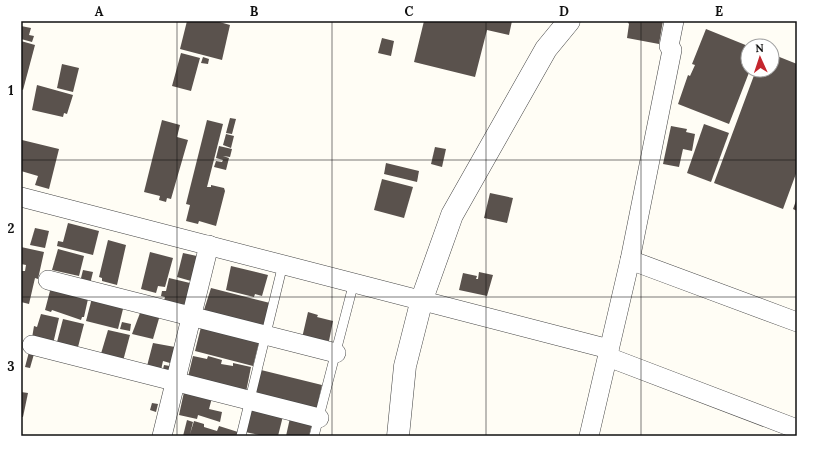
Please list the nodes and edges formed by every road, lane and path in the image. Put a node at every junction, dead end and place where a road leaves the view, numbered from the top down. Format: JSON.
{"nodes":[{"id":1,"x":570,"y":21,"type":"edge"},
{"id":2,"x":674,"y":21,"type":"edge"},
{"id":3,"x":21,"y":197,"type":"edge"},
{"id":4,"x":209,"y":245,"type":"junction"},
{"id":5,"x":630,"y":260,"type":"junction"},
{"id":6,"x":283,"y":264,"type":"junction"},
{"id":7,"x":48,"y":280,"type":"dead end"},
{"id":8,"x":354,"y":282,"type":"junction"},
{"id":9,"x":422,"y":299,"type":"junction"},
{"id":10,"x":191,"y":316,"type":"junction"},
{"id":11,"x":797,"y":322,"type":"edge"},
{"id":12,"x":266,"y":335,"type":"junction"},
{"id":13,"x":32,"y":345,"type":"dead end"},
{"id":14,"x":336,"y":353,"type":"junction"},
{"id":15,"x":609,"y":353,"type":"junction"},
{"id":16,"x":175,"y":382,"type":"junction"},
{"id":17,"x":249,"y":400,"type":"junction"},
{"id":18,"x":319,"y":418,"type":"junction"},
{"id":19,"x":797,"y":429,"type":"edge"},
{"id":20,"x":162,"y":436,"type":"edge"},
{"id":21,"x":241,"y":436,"type":"edge"},
{"id":22,"x":314,"y":436,"type":"edge"},
{"id":23,"x":398,"y":436,"type":"edge"},
{"id":24,"x":589,"y":436,"type":"edge"}],
"edges":[{"from":1,"to":9,"type":"street"},
{"from":2,"to":5,"type":"street"},
{"from":3,"to":4,"type":"street"},
{"from":4,"to":6,"type":"street"},
{"from":4,"to":10,"type":"street"},
{"from":5,"to":11,"type":"street"},
{"from":5,"to":15,"type":"street"},
{"from":6,"to":8,"type":"street"},
{"from":6,"to":12,"type":"lane"},
{"from":7,"to":10,"type":"street"},
{"from":8,"to":9,"type":"street"},
{"from":8,"to":14,"type":"lane"},
{"from":9,"to":15,"type":"street"},
{"from":9,"to":23,"type":"street"},
{"from":10,"to":12,"type":"street"},
{"from":10,"to":16,"type":"street"},
{"from":12,"to":14,"type":"street"},
{"from":12,"to":17,"type":"lane"},
{"from":13,"to":16,"type":"street"},
{"from":14,"to":18,"type":"lane"},
{"from":15,"to":19,"type":"street"},
{"from":15,"to":24,"type":"street"},
{"from":16,"to":17,"type":"street"},
{"from":16,"to":20,"type":"street"},
{"from":17,"to":18,"type":"street"},
{"from":17,"to":21,"type":"lane"},
{"from":18,"to":22,"type":"lane"}]}
